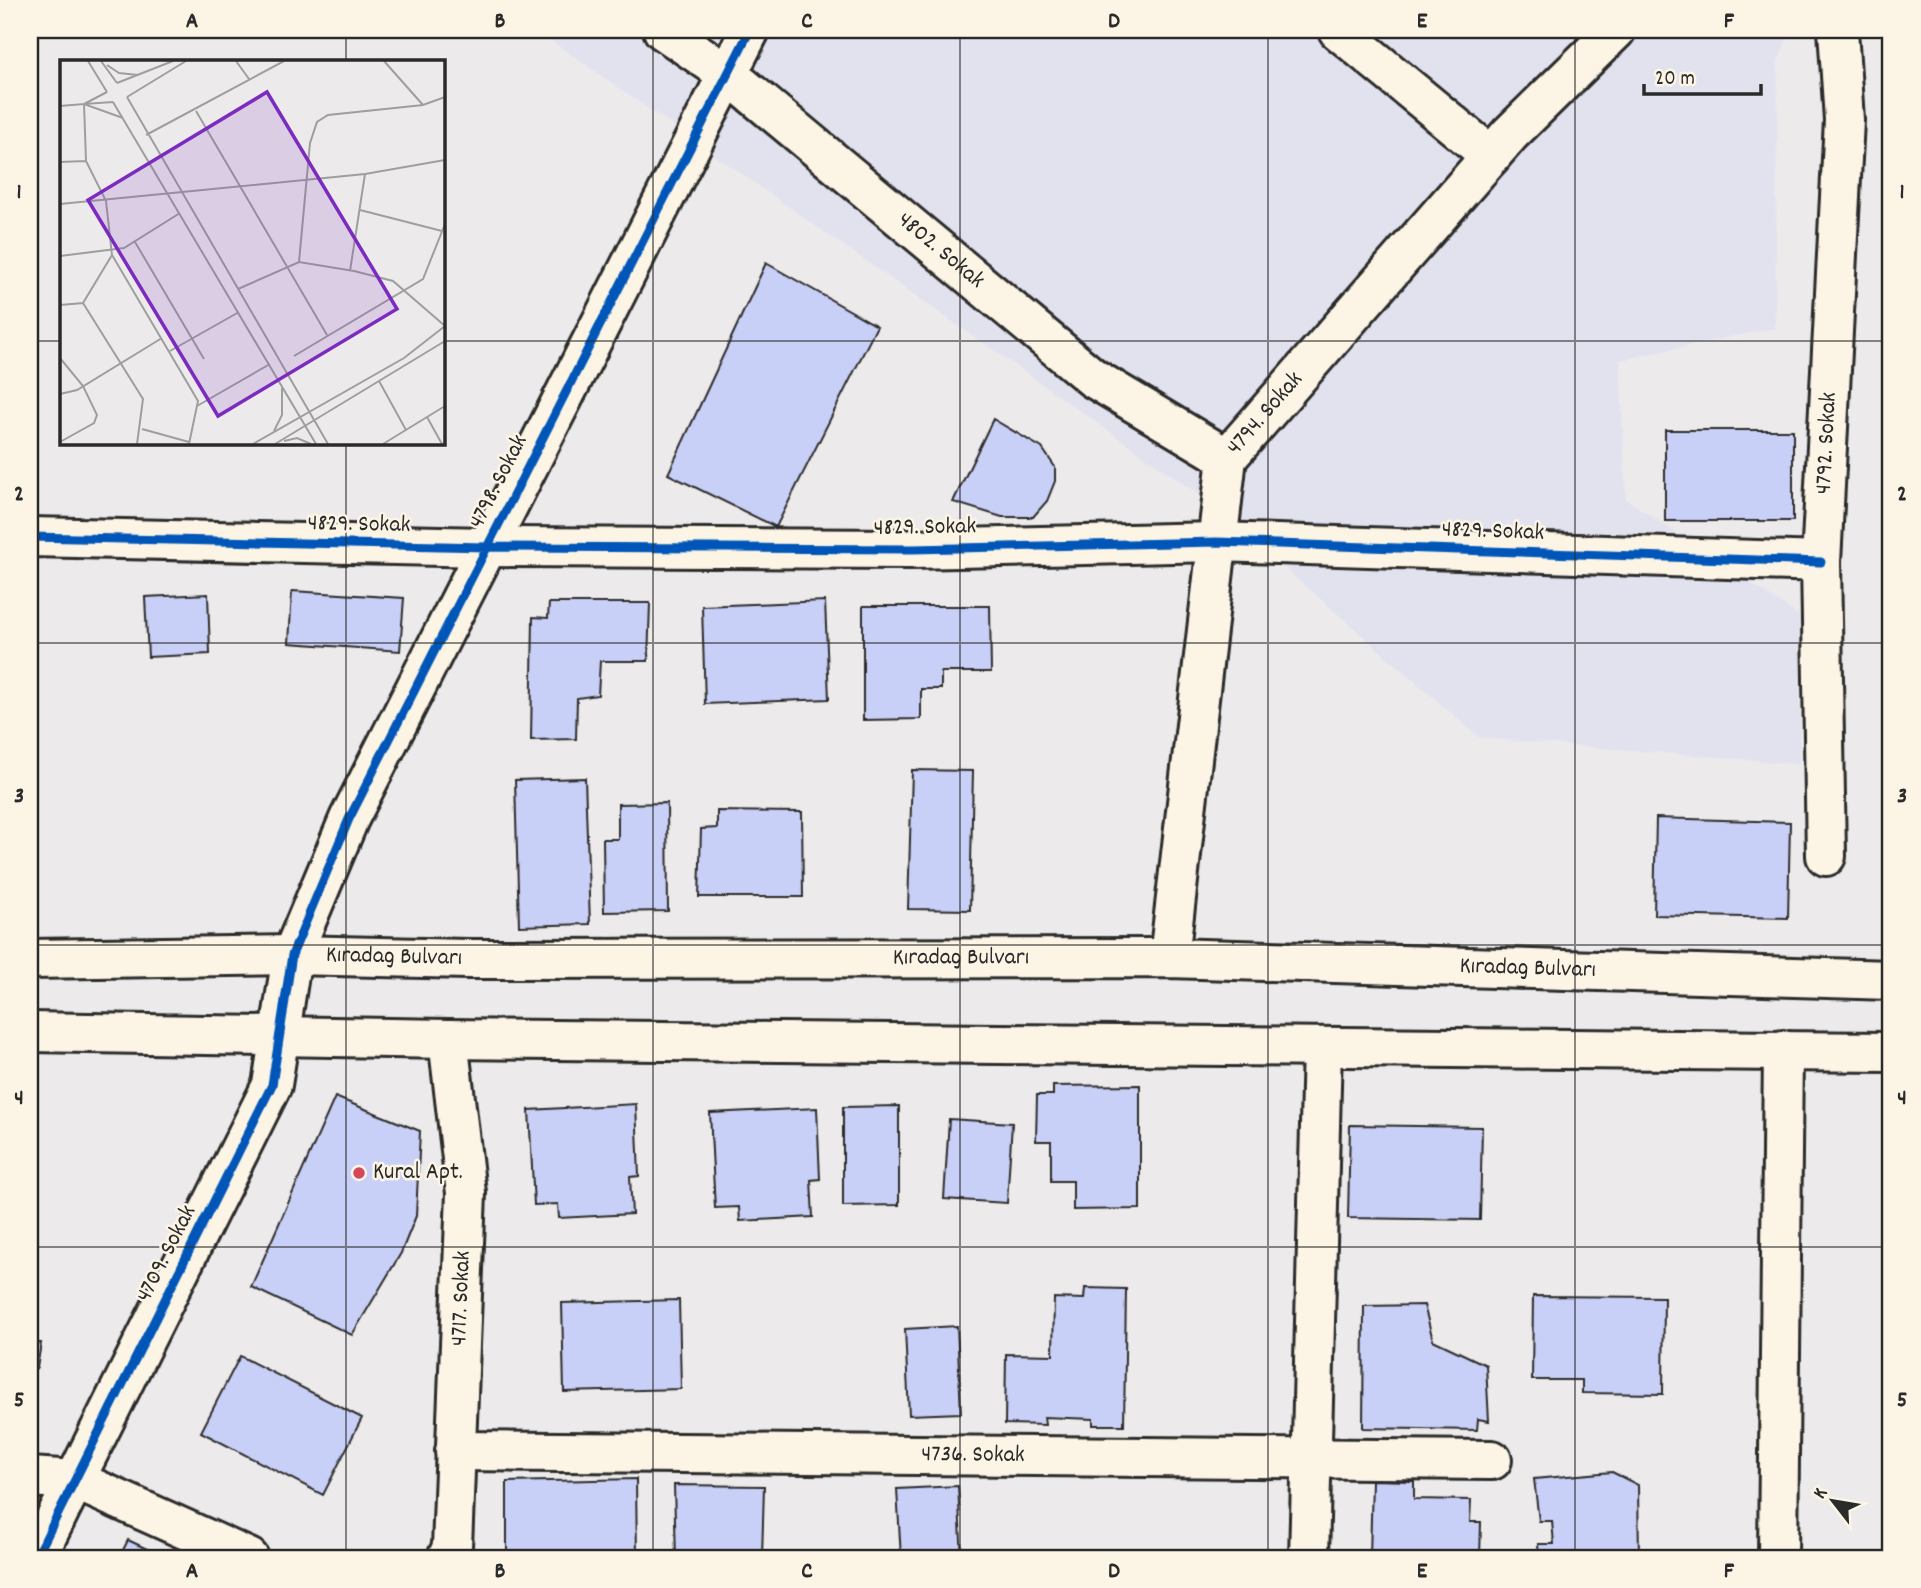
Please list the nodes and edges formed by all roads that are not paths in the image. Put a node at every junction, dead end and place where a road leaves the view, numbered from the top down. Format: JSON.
{"nodes":[{"id":1,"x":663,"y":30,"type":"edge"},
{"id":2,"x":750,"y":30,"type":"edge"},
{"id":3,"x":1338,"y":30,"type":"edge"},
{"id":4,"x":1616,"y":30,"type":"edge"},
{"id":5,"x":1838,"y":30,"type":"edge"},
{"id":6,"x":729,"y":75,"type":"junction"},
{"id":7,"x":1490,"y":156,"type":"junction"},
{"id":8,"x":1227,"y":458,"type":"junction"},
{"id":9,"x":30,"y":537,"type":"edge"},
{"id":10,"x":1217,"y":541,"type":"junction"},
{"id":11,"x":488,"y":547,"type":"junction"},
{"id":12,"x":1821,"y":562,"type":"junction"},
{"id":13,"x":1826,"y":856,"type":"dead end"},
{"id":14,"x":292,"y":955,"type":"junction"},
{"id":15,"x":1169,"y":958,"type":"junction"},
{"id":16,"x":30,"y":959,"type":"edge"},
{"id":17,"x":1891,"y":980,"type":"edge"},
{"id":18,"x":30,"y":1032,"type":"edge"},
{"id":19,"x":280,"y":1036,"type":"junction"},
{"id":20,"x":447,"y":1039,"type":"junction"},
{"id":21,"x":1322,"y":1047,"type":"junction"},
{"id":22,"x":1783,"y":1050,"type":"junction"},
{"id":23,"x":1891,"y":1052,"type":"edge"},
{"id":24,"x":455,"y":1451,"type":"junction"},
{"id":25,"x":1311,"y":1458,"type":"junction"},
{"id":26,"x":1492,"y":1460,"type":"dead end"},
{"id":27,"x":30,"y":1477,"type":"edge"},
{"id":28,"x":75,"y":1480,"type":"junction"},
{"id":29,"x":36,"y":1558,"type":"edge"},
{"id":30,"x":249,"y":1558,"type":"edge"},
{"id":31,"x":447,"y":1558,"type":"edge"},
{"id":32,"x":1309,"y":1558,"type":"edge"},
{"id":33,"x":1778,"y":1558,"type":"edge"}],
"edges":[{"from":1,"to":6,"type":"street","name":"4802. Sokak"},
{"from":2,"to":6,"type":"street","name":"4798. Sokak"},
{"from":3,"to":7,"type":"street"},
{"from":4,"to":7,"type":"street","name":"4794. Sokak"},
{"from":5,"to":12,"type":"street","name":"4792. Sokak"},
{"from":6,"to":8,"type":"street","name":"4802. Sokak"},
{"from":6,"to":11,"type":"street","name":"4798. Sokak"},
{"from":7,"to":8,"type":"street","name":"4794. Sokak"},
{"from":8,"to":10,"type":"street","name":"4794. Sokak"},
{"from":9,"to":11,"type":"street","name":"4829. Sokak"},
{"from":10,"to":11,"type":"street","name":"4829. Sokak"},
{"from":10,"to":12,"type":"street","name":"4829. Sokak"},
{"from":10,"to":15,"type":"street","name":"4794. Sokak"},
{"from":11,"to":14,"type":"street","name":"4798. Sokak"},
{"from":12,"to":13,"type":"street","name":"4792. Sokak"},
{"from":14,"to":15,"type":"street","name":"Kıradag Bulvarı"},
{"from":14,"to":16,"type":"street","name":"Kıradag Bulvarı"},
{"from":14,"to":19,"type":"street","name":"4709. Sokak"},
{"from":15,"to":17,"type":"street","name":"Kıradag Bulvarı"},
{"from":18,"to":19,"type":"street"},
{"from":19,"to":20,"type":"street"},
{"from":19,"to":28,"type":"street","name":"4709. Sokak"},
{"from":20,"to":21,"type":"street"},
{"from":20,"to":24,"type":"street","name":"4717. Sokak"},
{"from":21,"to":22,"type":"street"},
{"from":21,"to":25,"type":"street"},
{"from":22,"to":23,"type":"street"},
{"from":22,"to":33,"type":"street"},
{"from":24,"to":25,"type":"street","name":"4736. Sokak"},
{"from":24,"to":31,"type":"street","name":"4717. Sokak"},
{"from":25,"to":26,"type":"street","name":"4736. Sokak"},
{"from":25,"to":32,"type":"street"},
{"from":27,"to":28,"type":"street"},
{"from":28,"to":29,"type":"street","name":"4709. Sokak"},
{"from":28,"to":30,"type":"street"}]}
